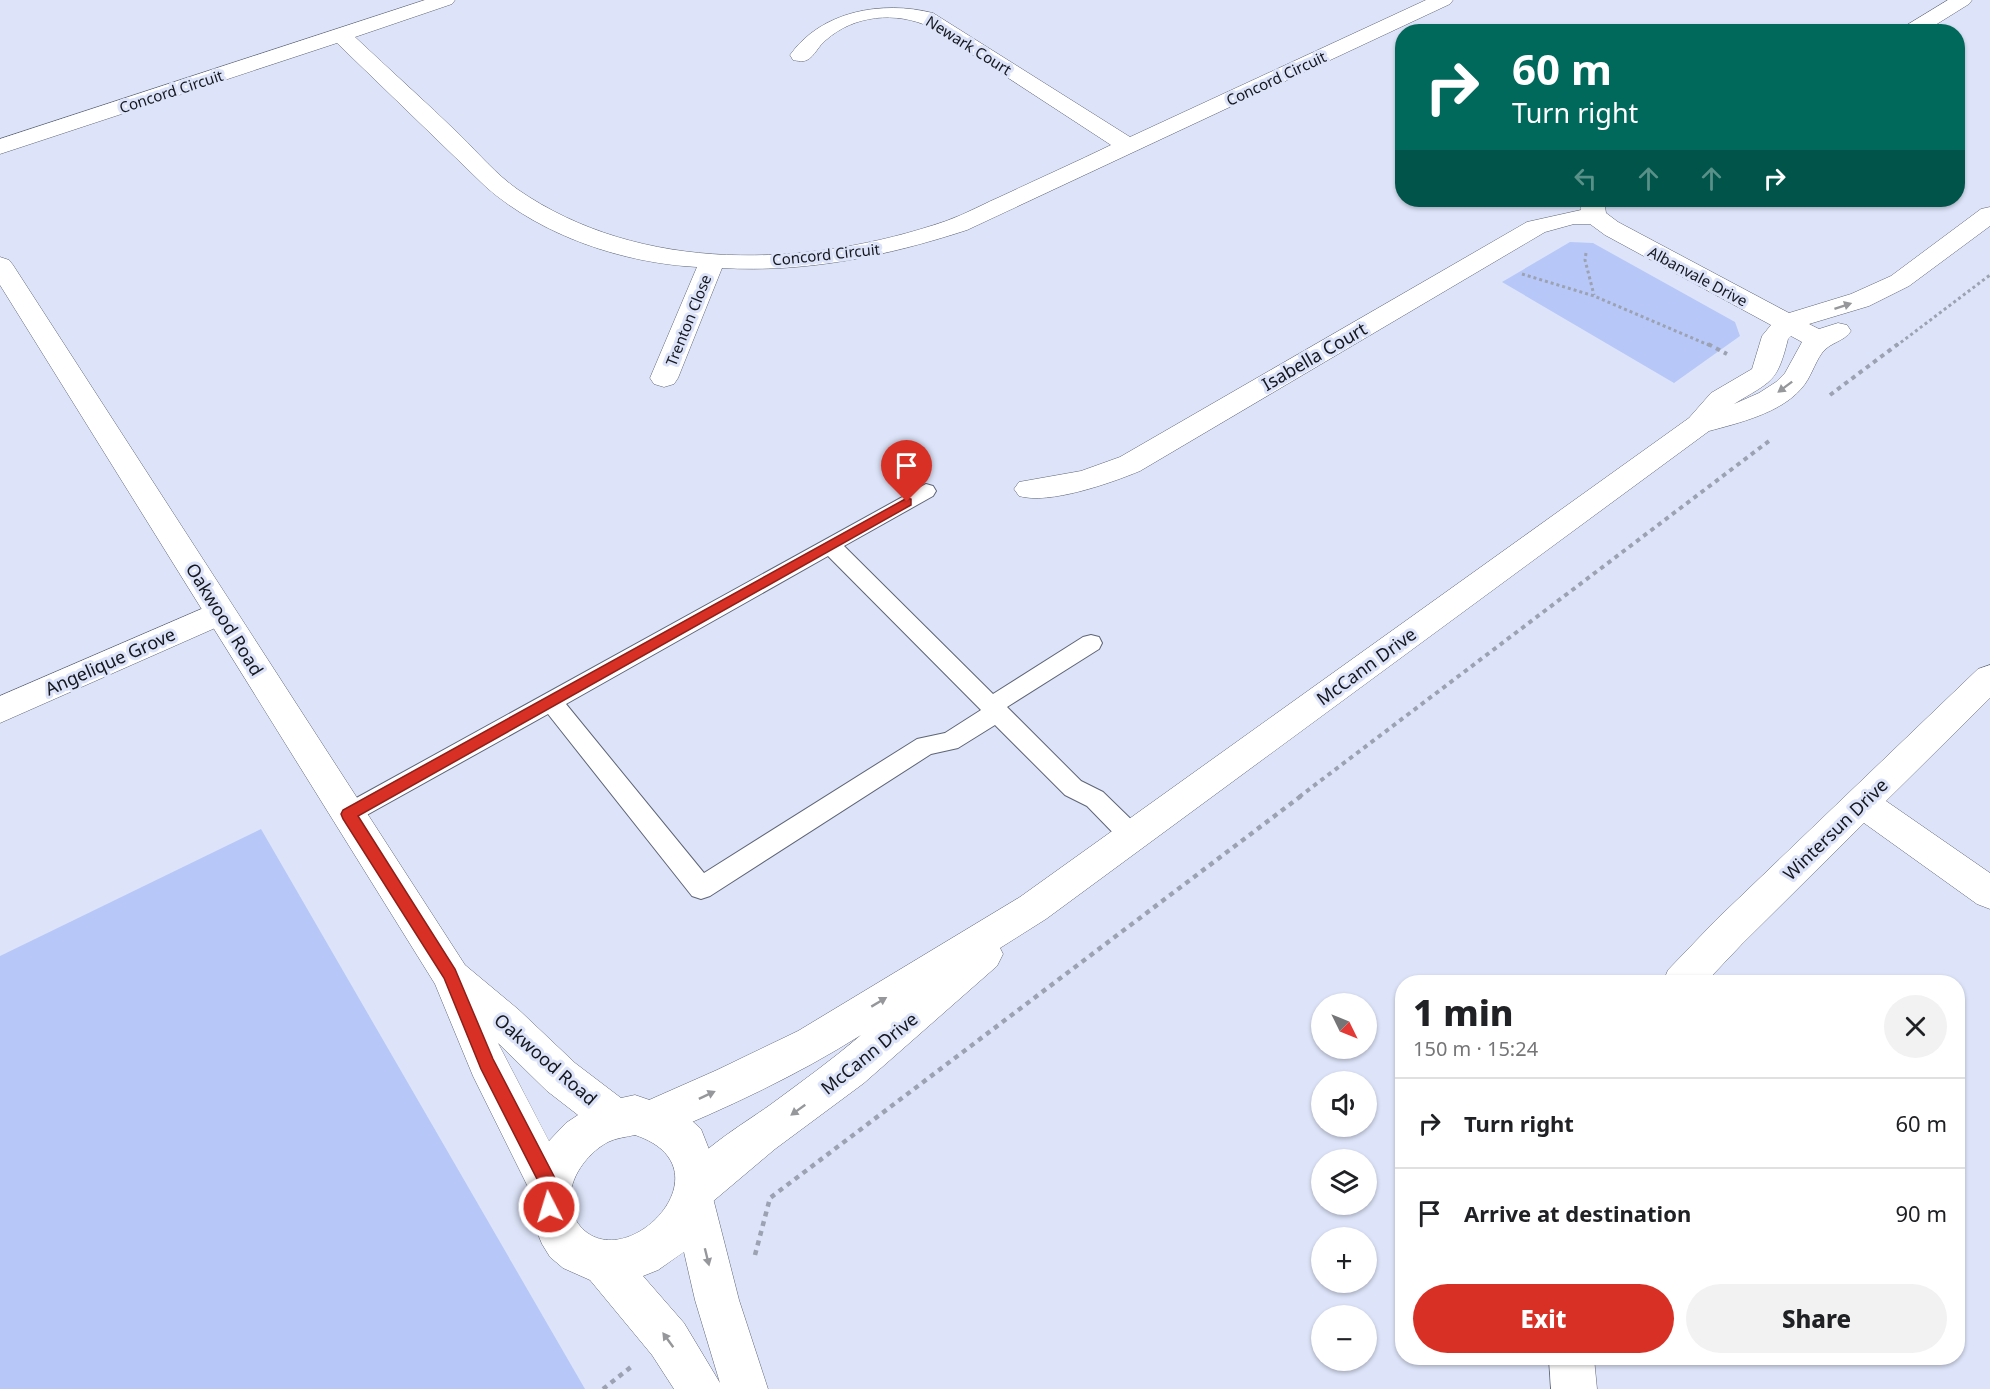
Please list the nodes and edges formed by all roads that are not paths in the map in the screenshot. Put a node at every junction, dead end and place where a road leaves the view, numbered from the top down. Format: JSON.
{"nodes":[{"id":1,"x":445,"y":0,"type":"edge"},
{"id":2,"x":1443,"y":0,"type":"edge"},
{"id":3,"x":1962,"y":0,"type":"edge"},
{"id":4,"x":1922,"y":24,"type":"edge"},
{"id":5,"x":341,"y":35,"type":"junction"},
{"id":6,"x":801,"y":54,"type":"dead end"},
{"id":7,"x":0,"y":147,"type":"edge"},
{"id":8,"x":1130,"y":147,"type":"junction"},
{"id":9,"x":1594,"y":208,"type":"edge"},
{"id":10,"x":1990,"y":214,"type":"edge"},
{"id":11,"x":711,"y":261,"type":"junction"},
{"id":12,"x":0,"y":265,"type":"edge"},
{"id":13,"x":1900,"y":281,"type":"junction"},
{"id":14,"x":1788,"y":324,"type":"junction"},
{"id":15,"x":1818,"y":340,"type":"junction"},
{"id":16,"x":664,"y":378,"type":"dead end"},
{"id":17,"x":1699,"y":425,"type":"junction"},
{"id":18,"x":1029,"y":489,"type":"dead end"},
{"id":19,"x":926,"y":491,"type":"dead end"},
{"id":20,"x":830,"y":545,"type":"junction"},
{"id":21,"x":220,"y":613,"type":"junction"},
{"id":22,"x":1090,"y":643,"type":"dead end"},
{"id":23,"x":1990,"y":678,"type":"edge"},
{"id":24,"x":551,"y":702,"type":"junction"},
{"id":25,"x":994,"y":709,"type":"junction"},
{"id":26,"x":0,"y":710,"type":"edge"},
{"id":27,"x":1862,"y":803,"type":"junction"},
{"id":28,"x":348,"y":814,"type":"junction"},
{"id":29,"x":1132,"y":836,"type":"junction"},
{"id":30,"x":1990,"y":894,"type":"edge"},
{"id":31,"x":1033,"y":908,"type":"junction"},
{"id":32,"x":450,"y":974,"type":"junction"},
{"id":33,"x":1689,"y":975,"type":"edge"},
{"id":34,"x":635,"y":1118,"type":"junction"},
{"id":35,"x":550,"y":1186,"type":"junction"},
{"id":36,"x":694,"y":1194,"type":"junction"},
{"id":37,"x":602,"y":1261,"type":"junction"},
{"id":38,"x":1572,"y":1365,"type":"edge"},
{"id":39,"x":700,"y":1389,"type":"edge"},
{"id":40,"x":745,"y":1389,"type":"edge"},
{"id":41,"x":1574,"y":1389,"type":"edge"}],
"edges":[{"from":1,"to":5,"type":"street","name":"Concord Circuit"},
{"from":2,"to":8,"type":"street","name":"Concord Circuit"},
{"from":3,"to":4,"type":"street"},
{"from":5,"to":7,"type":"street","name":"Concord Circuit"},
{"from":5,"to":11,"type":"street","name":"Concord Circuit"},
{"from":6,"to":8,"type":"street","name":"Newark Court"},
{"from":8,"to":11,"type":"street","name":"Concord Circuit"},
{"from":9,"to":14,"type":"street","name":"Albanvale Drive"},
{"from":9,"to":18,"type":"street","name":"Isabella Court"},
{"from":10,"to":13,"type":"street"},
{"from":11,"to":16,"type":"street","name":"Trenton Close"},
{"from":12,"to":21,"type":"street","name":"Oakwood Road"},
{"from":14,"to":13,"type":"street","one_way":true},
{"from":13,"to":15,"type":"street"},
{"from":14,"to":15,"type":"street","name":"Albanvale Drive"},
{"from":14,"to":17,"type":"street","name":"McCann Drive"},
{"from":15,"to":17,"type":"street","name":"McCann Drive","one_way":true},
{"from":17,"to":29,"type":"street","name":"McCann Drive"},
{"from":19,"to":20,"type":"lane"},
{"from":20,"to":24,"type":"lane"},
{"from":20,"to":25,"type":"lane"},
{"from":21,"to":26,"type":"street","name":"Angelique Grove"},
{"from":21,"to":28,"type":"street","name":"Oakwood Road"},
{"from":22,"to":25,"type":"lane"},
{"from":23,"to":27,"type":"street","name":"Wintersun Drive"},
{"from":24,"to":25,"type":"lane"},
{"from":24,"to":28,"type":"lane"},
{"from":25,"to":29,"type":"lane"},
{"from":27,"to":30,"type":"street"},
{"from":27,"to":33,"type":"street","name":"Wintersun Drive"},
{"from":28,"to":32,"type":"street","name":"Oakwood Road"},
{"from":29,"to":31,"type":"street","name":"McCann Drive"},
{"from":34,"to":31,"type":"street","name":"McCann Drive","one_way":true},
{"from":31,"to":36,"type":"street","name":"McCann Drive","one_way":true},
{"from":32,"to":34,"type":"street","name":"Oakwood Road"},
{"from":32,"to":35,"type":"street","name":"Oakwood Road"},
{"from":34,"to":35,"type":"street"},
{"from":34,"to":36,"type":"street"},
{"from":35,"to":37,"type":"street"},
{"from":36,"to":37,"type":"street"},
{"from":36,"to":40,"type":"street","one_way":true},
{"from":37,"to":39,"type":"street"},
{"from":38,"to":41,"type":"street"}]}
